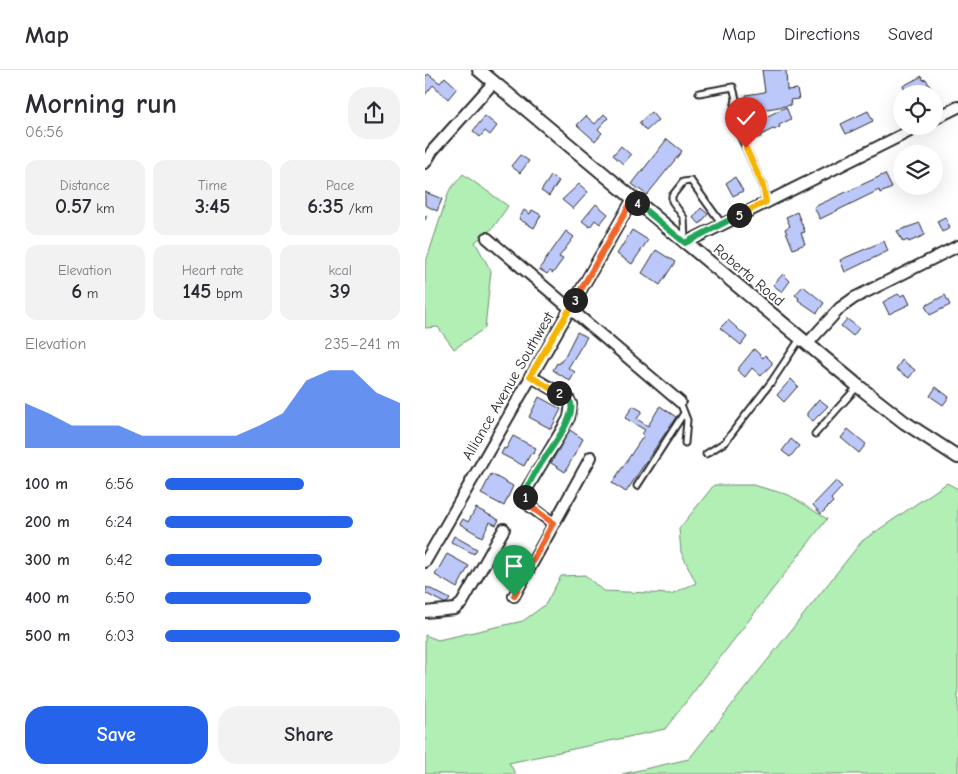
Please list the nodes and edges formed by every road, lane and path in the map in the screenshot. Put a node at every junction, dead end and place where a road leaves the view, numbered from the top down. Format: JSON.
{"nodes":[{"id":1,"x":479,"y":70,"type":"edge"},
{"id":2,"x":494,"y":82,"type":"junction"},
{"id":3,"x":699,"y":93,"type":"dead end"},
{"id":4,"x":958,"y":108,"type":"edge"},
{"id":5,"x":943,"y":115,"type":"edge"},
{"id":6,"x":902,"y":135,"type":"edge"},
{"id":7,"x":425,"y":162,"type":"edge"},
{"id":8,"x":633,"y":199,"type":"junction"},
{"id":9,"x":766,"y":202,"type":"junction"},
{"id":10,"x":722,"y":224,"type":"junction"},
{"id":11,"x":487,"y":238,"type":"dead end"},
{"id":12,"x":685,"y":243,"type":"junction"},
{"id":13,"x":958,"y":246,"type":"edge"},
{"id":14,"x":570,"y":308,"type":"junction"},
{"id":15,"x":803,"y":341,"type":"junction"},
{"id":16,"x":530,"y":376,"type":"junction"},
{"id":17,"x":858,"y":386,"type":"junction"},
{"id":18,"x":680,"y":402,"type":"joint"},
{"id":19,"x":684,"y":413,"type":"junction"},
{"id":20,"x":815,"y":434,"type":"dead end"},
{"id":21,"x":685,"y":443,"type":"dead end"},
{"id":22,"x":706,"y":454,"type":"dead end"},
{"id":23,"x":591,"y":457,"type":"dead end"},
{"id":24,"x":958,"y":457,"type":"edge"},
{"id":25,"x":637,"y":486,"type":"dead end"},
{"id":26,"x":553,"y":523,"type":"junction"},
{"id":27,"x":504,"y":529,"type":"dead end"},
{"id":28,"x":425,"y":562,"type":"edge"},
{"id":29,"x":514,"y":596,"type":"dead end"},
{"id":30,"x":425,"y":612,"type":"edge"}],
"edges":[{"from":1,"to":2,"type":"street","name":"Roberta Road"},
{"from":2,"to":7,"type":"street"},
{"from":2,"to":8,"type":"street","name":"Roberta Road"},
{"from":3,"to":9,"type":"lane"},
{"from":4,"to":5,"type":"street"},
{"from":6,"to":9,"type":"street"},
{"from":8,"to":12,"type":"street","name":"Roberta Road"},
{"from":8,"to":14,"type":"street","name":"Alliance Avenue Southwest"},
{"from":9,"to":10,"type":"street"},
{"from":10,"to":12,"type":"street"},
{"from":10,"to":12,"type":"lane"},
{"from":11,"to":14,"type":"street"},
{"from":12,"to":15,"type":"street","name":"Roberta Road"},
{"from":13,"to":15,"type":"street"},
{"from":14,"to":16,"type":"street","name":"Alliance Avenue Southwest"},
{"from":14,"to":18,"type":"street"},
{"from":15,"to":17,"type":"street","name":"Roberta Road"},
{"from":15,"to":22,"type":"lane"},
{"from":16,"to":26,"type":"street"},
{"from":16,"to":28,"type":"street","name":"Alliance Avenue Southwest"},
{"from":17,"to":20,"type":"lane"},
{"from":17,"to":24,"type":"street","name":"Roberta Road"},
{"from":18,"to":19,"type":"lane"},
{"from":19,"to":21,"type":"lane"},
{"from":19,"to":25,"type":"lane"},
{"from":23,"to":26,"type":"street"},
{"from":26,"to":29,"type":"street"},
{"from":27,"to":30,"type":"street"}]}
